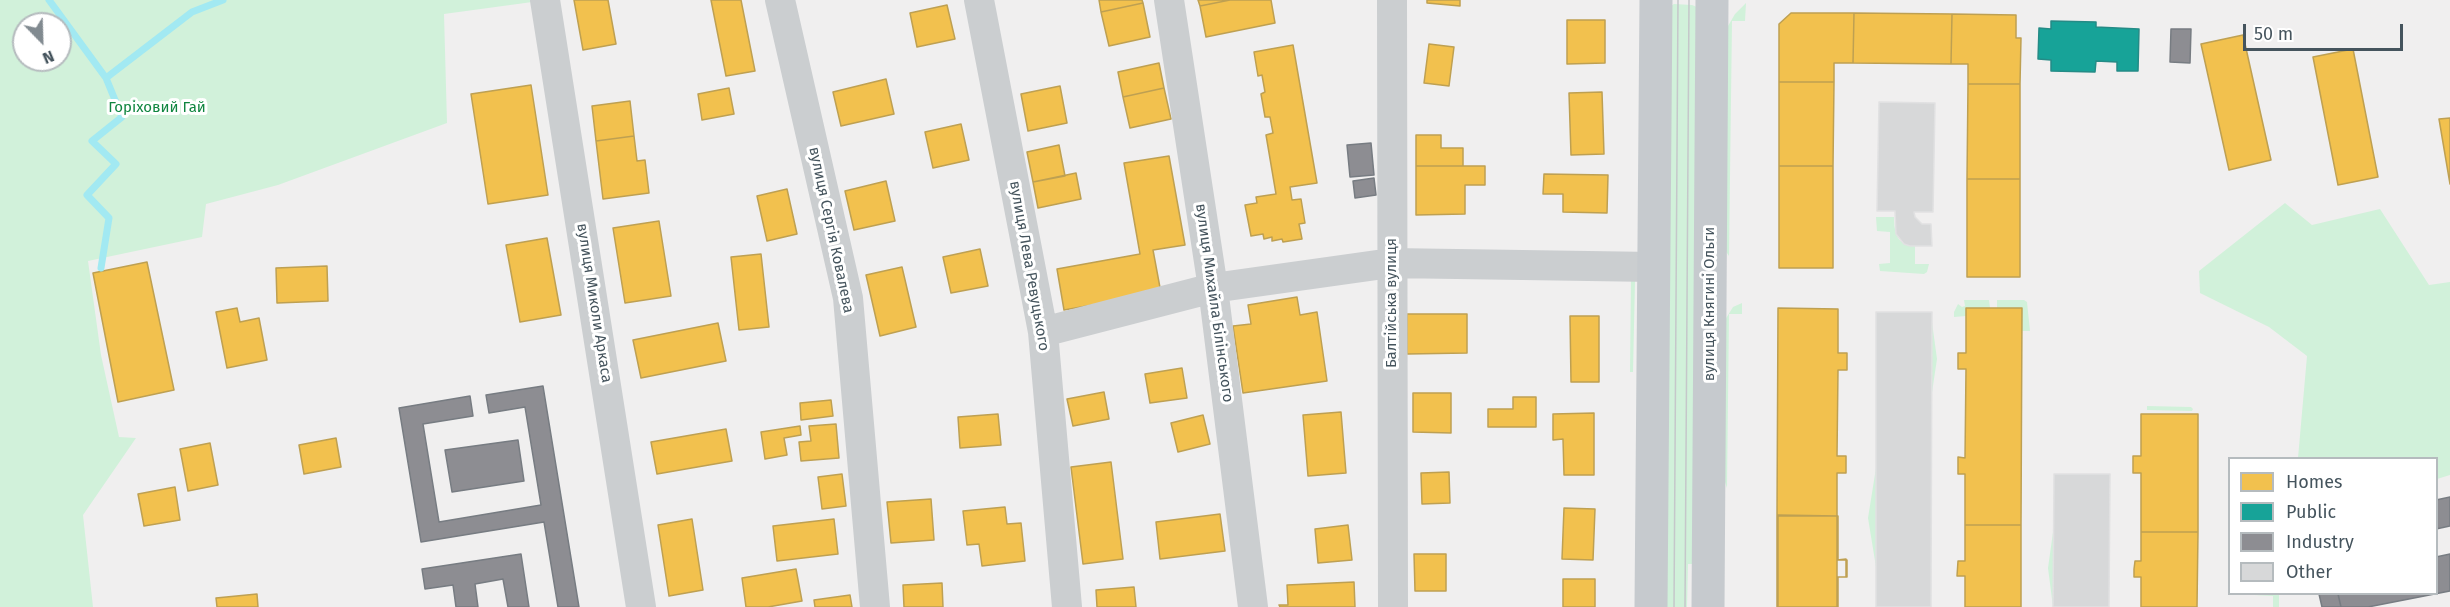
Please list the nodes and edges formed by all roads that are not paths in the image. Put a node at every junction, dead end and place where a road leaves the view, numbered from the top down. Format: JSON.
{"nodes":[{"id":1,"x":545,"y":0,"type":"edge"},
{"id":2,"x":780,"y":0,"type":"edge"},
{"id":3,"x":979,"y":0,"type":"edge"},
{"id":4,"x":1169,"y":0,"type":"edge"},
{"id":5,"x":1392,"y":0,"type":"edge"},
{"id":6,"x":1656,"y":0,"type":"edge"},
{"id":7,"x":1712,"y":0,"type":"edge"},
{"id":8,"x":1391,"y":263,"type":"junction"},
{"id":9,"x":1654,"y":267,"type":"junction"},
{"id":10,"x":1213,"y":288,"type":"junction"},
{"id":11,"x":1043,"y":332,"type":"junction"},
{"id":12,"x":642,"y":607,"type":"edge"},
{"id":13,"x":875,"y":607,"type":"edge"},
{"id":14,"x":1067,"y":607,"type":"edge"},
{"id":15,"x":1253,"y":607,"type":"edge"},
{"id":16,"x":1393,"y":607,"type":"edge"},
{"id":17,"x":1651,"y":607,"type":"edge"},
{"id":18,"x":1708,"y":607,"type":"edge"}],
"edges":[{"from":1,"to":12,"type":"street","name":"вулиця Миколи Аркаса"},
{"from":2,"to":13,"type":"street","name":"вулиця Сергія Ковалева"},
{"from":3,"to":11,"type":"street","name":"вулиця Лева Ревуцького"},
{"from":4,"to":10,"type":"street","name":"вулиця Михайла Білінського"},
{"from":5,"to":8,"type":"street","name":"Балтійська вулиця"},
{"from":6,"to":9,"type":"main road"},
{"from":7,"to":18,"type":"main road","name":"вулиця Княгині Ольги"},
{"from":8,"to":9,"type":"street"},
{"from":8,"to":10,"type":"street"},
{"from":8,"to":16,"type":"street","name":"Балтійська вулиця"},
{"from":9,"to":17,"type":"main road"},
{"from":10,"to":11,"type":"street"},
{"from":10,"to":15,"type":"street","name":"вулиця Михайла Білінського"},
{"from":11,"to":14,"type":"street","name":"вулиця Лева Ревуцького"}]}
